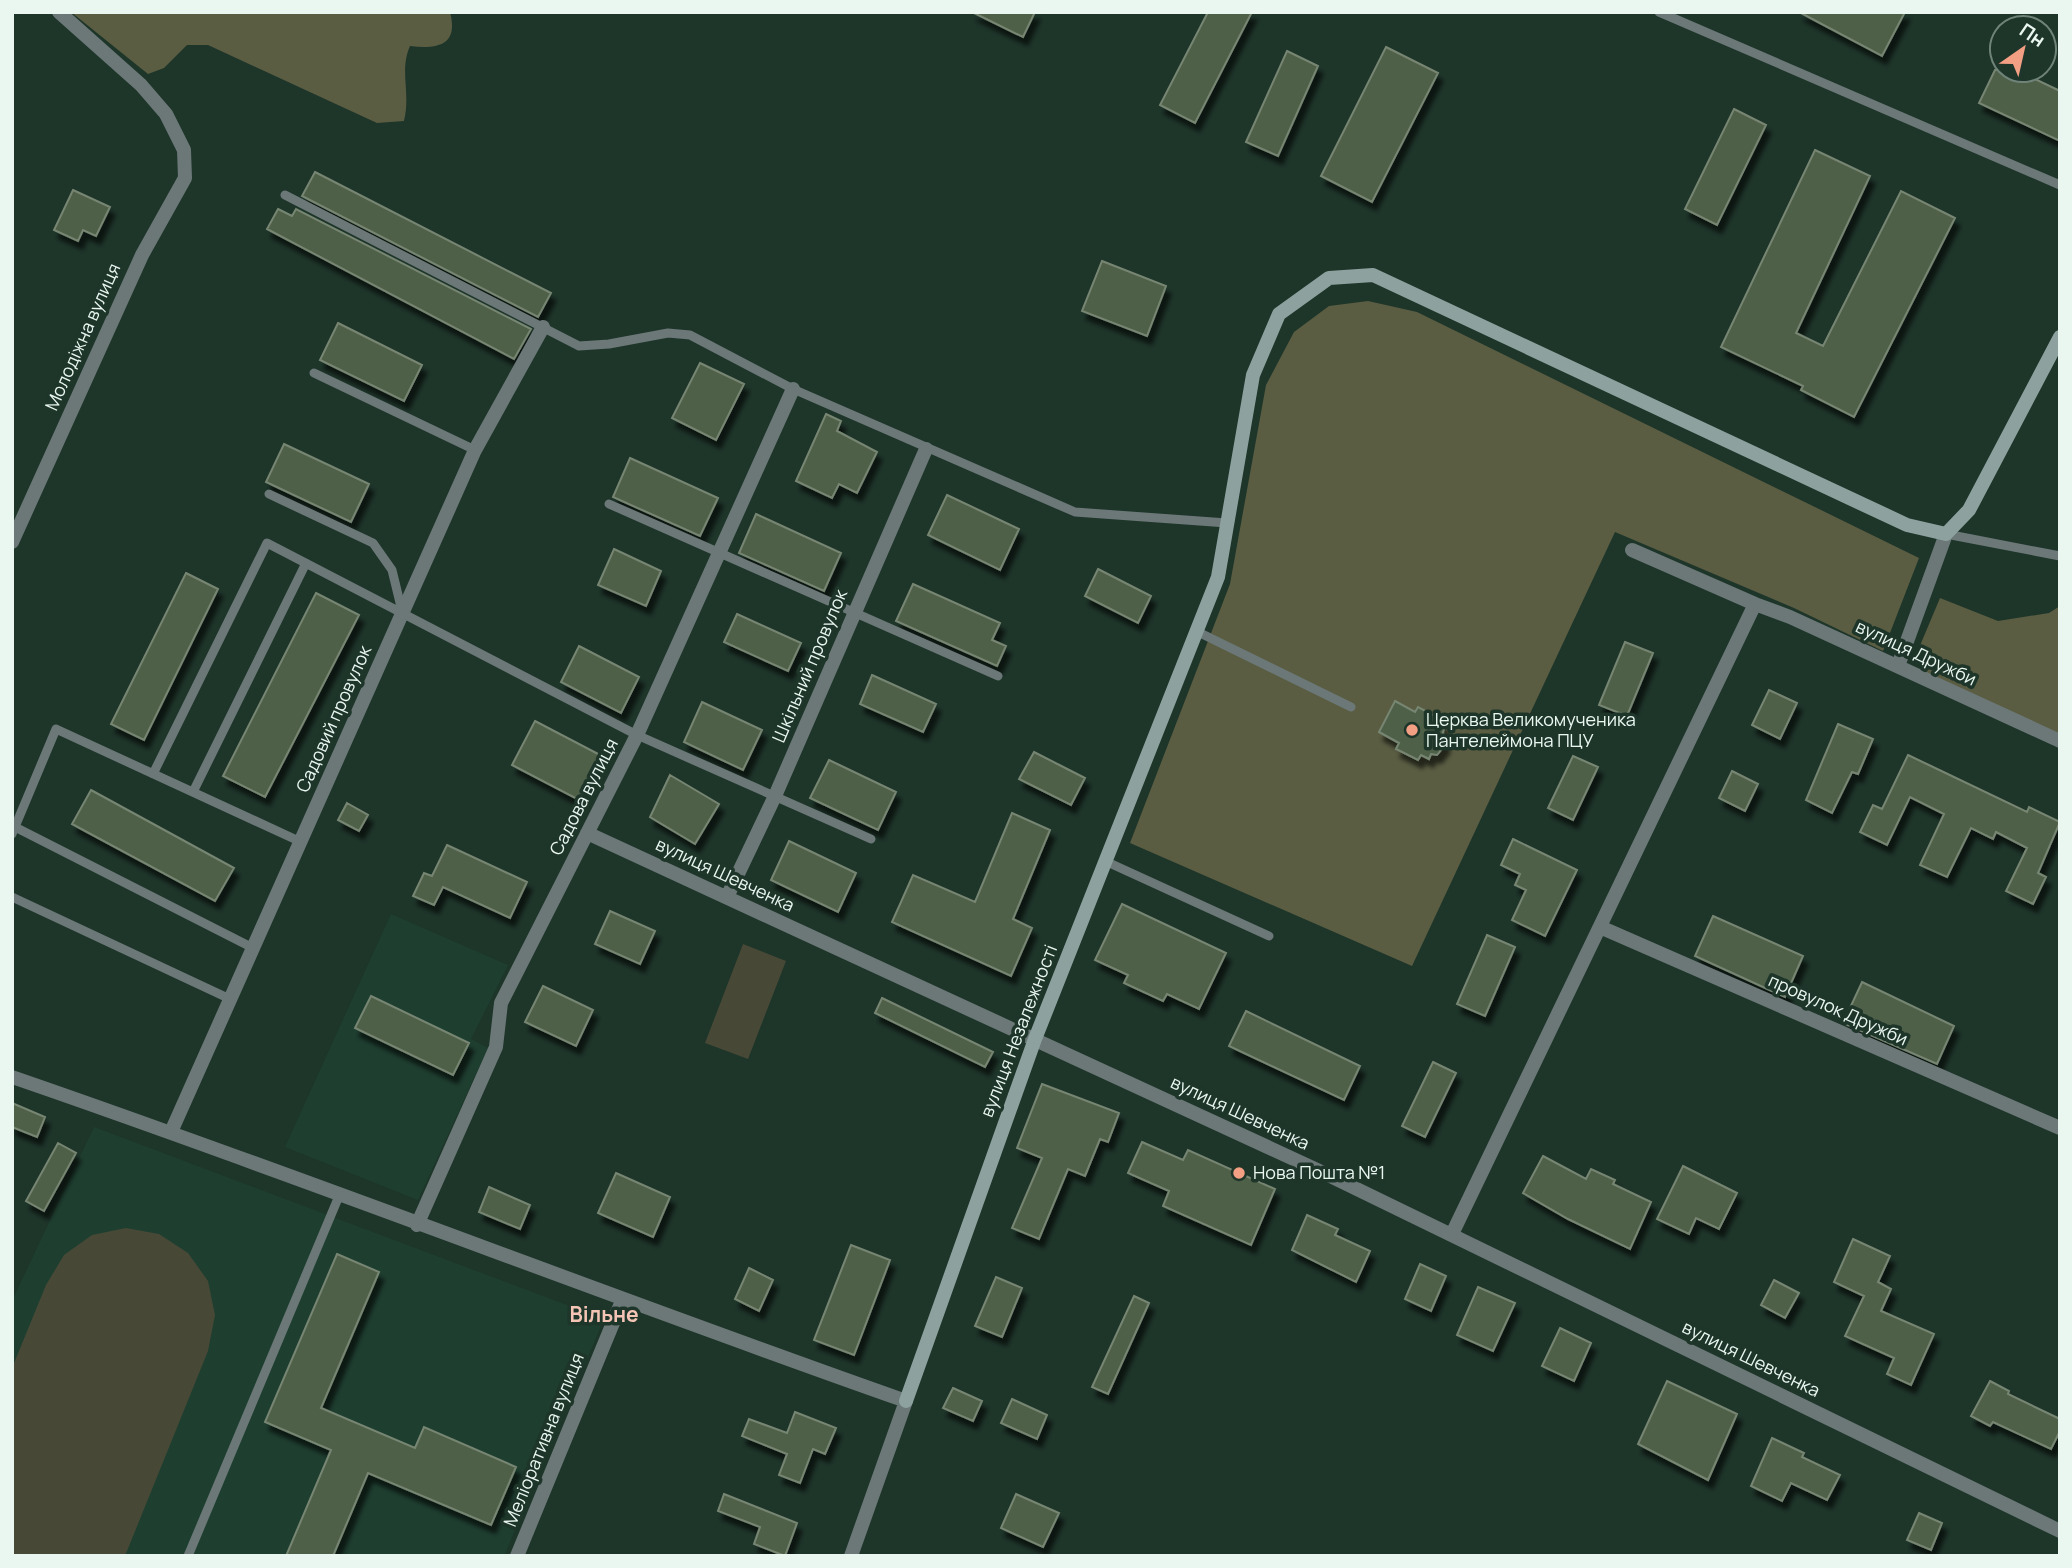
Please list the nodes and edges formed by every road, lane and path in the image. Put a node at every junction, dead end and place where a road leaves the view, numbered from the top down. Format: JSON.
{"nodes":[{"id":1,"x":59,"y":12,"type":"edge"},
{"id":2,"x":1659,"y":12,"type":"edge"},
{"id":3,"x":2060,"y":185,"type":"edge"},
{"id":4,"x":285,"y":195,"type":"dead end"},
{"id":5,"x":543,"y":327,"type":"junction"},
{"id":6,"x":2060,"y":337,"type":"edge"},
{"id":7,"x":314,"y":373,"type":"dead end"},
{"id":8,"x":793,"y":389,"type":"junction"},
{"id":9,"x":926,"y":449,"type":"junction"},
{"id":10,"x":475,"y":450,"type":"junction"},
{"id":11,"x":270,"y":494,"type":"dead end"},
{"id":12,"x":609,"y":504,"type":"dead end"},
{"id":13,"x":1227,"y":523,"type":"junction"},
{"id":14,"x":1946,"y":534,"type":"junction"},
{"id":15,"x":12,"y":542,"type":"edge"},
{"id":16,"x":1632,"y":550,"type":"dead end"},
{"id":17,"x":719,"y":553,"type":"junction"},
{"id":18,"x":2060,"y":556,"type":"edge"},
{"id":19,"x":306,"y":563,"type":"junction"},
{"id":20,"x":1755,"y":604,"type":"junction"},
{"id":21,"x":402,"y":612,"type":"junction"},
{"id":22,"x":854,"y":613,"type":"junction"},
{"id":23,"x":1196,"y":631,"type":"junction"},
{"id":24,"x":1898,"y":666,"type":"junction"},
{"id":25,"x":998,"y":676,"type":"dead end"},
{"id":26,"x":1351,"y":707,"type":"dead end"},
{"id":27,"x":637,"y":735,"type":"junction"},
{"id":28,"x":2060,"y":741,"type":"edge"},
{"id":29,"x":153,"y":774,"type":"junction"},
{"id":30,"x":192,"y":792,"type":"junction"},
{"id":31,"x":775,"y":796,"type":"junction"},
{"id":32,"x":14,"y":830,"type":"edge"},
{"id":33,"x":587,"y":833,"type":"junction"},
{"id":34,"x":870,"y":839,"type":"dead end"},
{"id":35,"x":301,"y":842,"type":"junction"},
{"id":36,"x":1105,"y":861,"type":"junction"},
{"id":37,"x":12,"y":897,"type":"edge"},
{"id":38,"x":727,"y":897,"type":"junction"},
{"id":39,"x":1600,"y":927,"type":"junction"},
{"id":40,"x":1269,"y":936,"type":"dead end"},
{"id":41,"x":253,"y":948,"type":"junction"},
{"id":42,"x":230,"y":999,"type":"junction"},
{"id":43,"x":1035,"y":1039,"type":"junction"},
{"id":44,"x":12,"y":1077,"type":"edge"},
{"id":45,"x":2060,"y":1128,"type":"edge"},
{"id":46,"x":171,"y":1132,"type":"junction"},
{"id":47,"x":339,"y":1196,"type":"junction"},
{"id":48,"x":417,"y":1224,"type":"junction"},
{"id":49,"x":1452,"y":1234,"type":"junction"},
{"id":50,"x":622,"y":1301,"type":"junction"},
{"id":51,"x":906,"y":1401,"type":"junction"},
{"id":52,"x":2060,"y":1531,"type":"edge"},
{"id":53,"x":188,"y":1556,"type":"edge"},
{"id":54,"x":517,"y":1556,"type":"edge"},
{"id":55,"x":851,"y":1556,"type":"edge"}],
"edges":[{"from":1,"to":15,"type":"street","name":"Молодіжна вулиця"},
{"from":2,"to":3,"type":"lane"},
{"from":4,"to":5,"type":"lane"},
{"from":5,"to":8,"type":"lane"},
{"from":5,"to":10,"type":"street","name":"Садовий провулок"},
{"from":6,"to":14,"type":"street"},
{"from":7,"to":10,"type":"lane"},
{"from":8,"to":9,"type":"lane"},
{"from":8,"to":17,"type":"street","name":"Садова вулиця"},
{"from":9,"to":13,"type":"lane"},
{"from":9,"to":22,"type":"street","name":"Шкільний провулок"},
{"from":10,"to":21,"type":"street","name":"Садовий провулок"},
{"from":11,"to":21,"type":"lane"},
{"from":12,"to":17,"type":"lane"},
{"from":13,"to":14,"type":"street","name":"вулиця Незалежності"},
{"from":13,"to":23,"type":"street","name":"вулиця Незалежності"},
{"from":14,"to":18,"type":"lane"},
{"from":14,"to":24,"type":"street"},
{"from":16,"to":20,"type":"street","name":"вулиця Дружби"},
{"from":17,"to":22,"type":"lane"},
{"from":17,"to":27,"type":"street","name":"Садова вулиця"},
{"from":19,"to":21,"type":"lane"},
{"from":19,"to":29,"type":"lane"},
{"from":19,"to":30,"type":"lane"},
{"from":20,"to":24,"type":"street","name":"вулиця Дружби"},
{"from":20,"to":39,"type":"street"},
{"from":21,"to":27,"type":"lane"},
{"from":21,"to":35,"type":"street","name":"Садовий провулок"},
{"from":22,"to":25,"type":"lane"},
{"from":22,"to":31,"type":"street","name":"Шкільний провулок"},
{"from":23,"to":26,"type":"lane"},
{"from":23,"to":36,"type":"street","name":"вулиця Незалежності"},
{"from":24,"to":28,"type":"street","name":"вулиця Дружби"},
{"from":27,"to":31,"type":"lane"},
{"from":27,"to":33,"type":"street","name":"Садова вулиця"},
{"from":29,"to":30,"type":"lane"},
{"from":29,"to":32,"type":"lane"},
{"from":30,"to":35,"type":"lane"},
{"from":31,"to":34,"type":"lane"},
{"from":31,"to":38,"type":"street","name":"Шкільний провулок"},
{"from":32,"to":41,"type":"lane"},
{"from":33,"to":38,"type":"street","name":"вулиця Шевченка"},
{"from":33,"to":48,"type":"street","name":"Садова вулиця"},
{"from":35,"to":41,"type":"street","name":"Садовий провулок"},
{"from":36,"to":40,"type":"lane"},
{"from":36,"to":43,"type":"street","name":"вулиця Незалежності"},
{"from":37,"to":42,"type":"lane"},
{"from":38,"to":43,"type":"street","name":"вулиця Шевченка"},
{"from":39,"to":45,"type":"street","name":"провулок Дружби"},
{"from":39,"to":49,"type":"street"},
{"from":41,"to":42,"type":"street","name":"Садовий провулок"},
{"from":42,"to":46,"type":"street","name":"Садовий провулок"},
{"from":43,"to":49,"type":"street","name":"вулиця Шевченка"},
{"from":43,"to":51,"type":"street","name":"вулиця Незалежності"},
{"from":44,"to":46,"type":"street"},
{"from":46,"to":47,"type":"street"},
{"from":47,"to":48,"type":"street"},
{"from":47,"to":53,"type":"lane"},
{"from":48,"to":50,"type":"street"},
{"from":49,"to":52,"type":"street","name":"вулиця Шевченка"},
{"from":50,"to":51,"type":"street"},
{"from":50,"to":54,"type":"street","name":"Меліоративна вулиця"},
{"from":51,"to":55,"type":"street","name":"вулиця Незалежності"}]}
